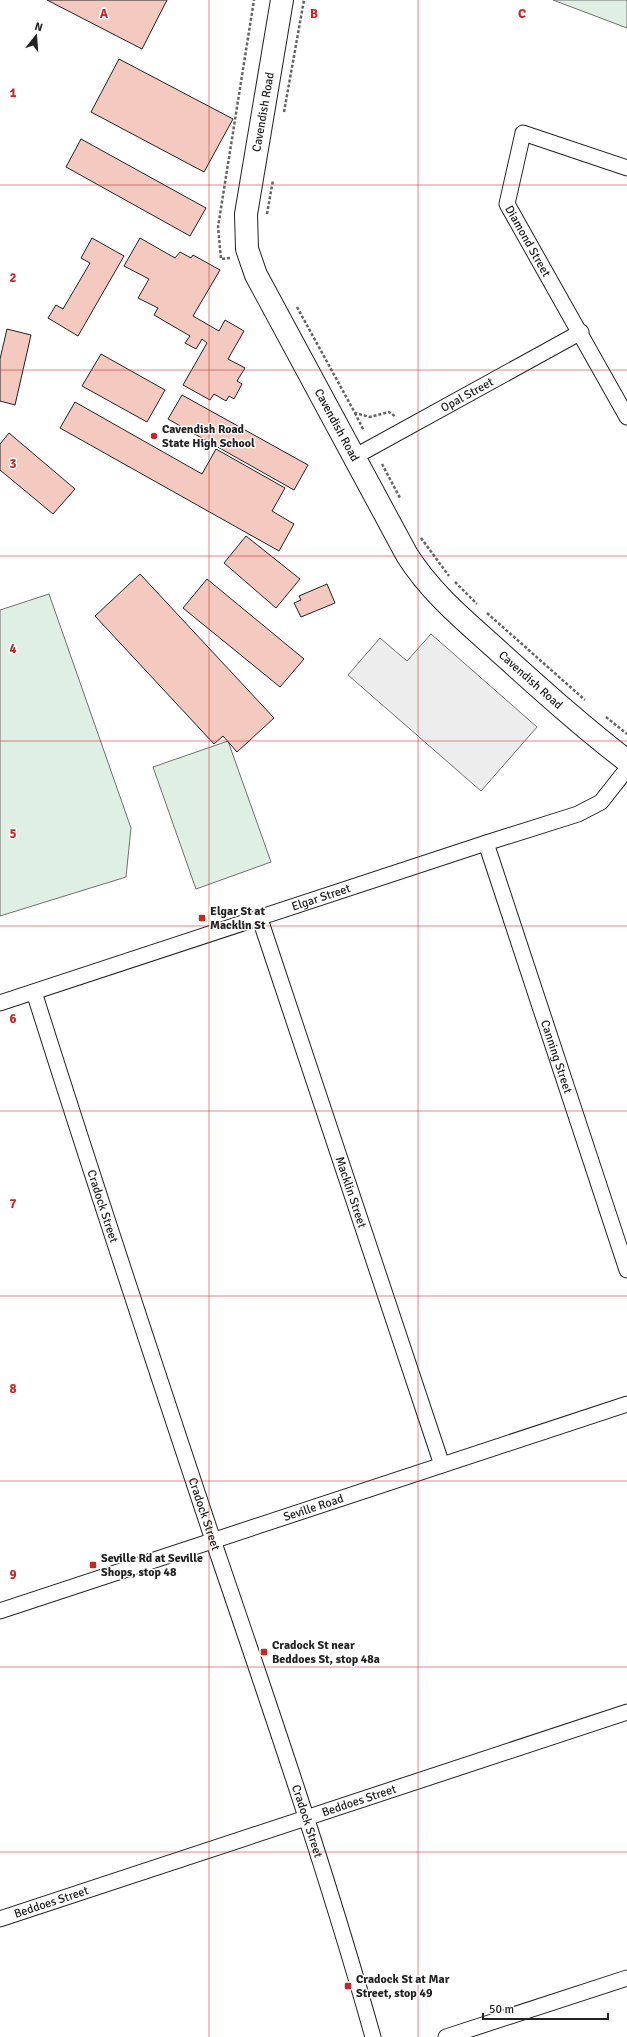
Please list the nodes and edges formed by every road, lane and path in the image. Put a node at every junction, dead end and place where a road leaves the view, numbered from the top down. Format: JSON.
{"nodes":[{"id":1,"x":254,"y":0,"type":"edge"},
{"id":2,"x":282,"y":0,"type":"edge"},
{"id":3,"x":304,"y":0,"type":"edge"},
{"id":4,"x":284,"y":113,"type":"dead end"},
{"id":5,"x":627,"y":168,"type":"edge"},
{"id":6,"x":273,"y":179,"type":"dead end"},
{"id":7,"x":266,"y":221,"type":"dead end"},
{"id":8,"x":231,"y":258,"type":"dead end"},
{"id":9,"x":296,"y":304,"type":"dead end"},
{"id":10,"x":581,"y":332,"type":"junction"},
{"id":11,"x":355,"y":413,"type":"junction"},
{"id":12,"x":627,"y":417,"type":"edge"},
{"id":13,"x":404,"y":430,"type":"junction"},
{"id":14,"x":364,"y":431,"type":"dead end"},
{"id":15,"x":354,"y":457,"type":"junction"},
{"id":16,"x":382,"y":464,"type":"dead end"},
{"id":17,"x":403,"y":503,"type":"dead end"},
{"id":18,"x":419,"y":535,"type":"dead end"},
{"id":19,"x":480,"y":606,"type":"dead end"},
{"id":20,"x":485,"y":611,"type":"dead end"},
{"id":21,"x":588,"y":702,"type":"dead end"},
{"id":22,"x":604,"y":716,"type":"dead end"},
{"id":23,"x":627,"y":734,"type":"edge"},
{"id":24,"x":627,"y":761,"type":"edge"},
{"id":25,"x":627,"y":769,"type":"edge"},
{"id":26,"x":486,"y":843,"type":"junction"},
{"id":27,"x":260,"y":919,"type":"junction"},
{"id":28,"x":34,"y":992,"type":"junction"},
{"id":29,"x":0,"y":1003,"type":"edge"},
{"id":30,"x":627,"y":1270,"type":"edge"},
{"id":31,"x":627,"y":1404,"type":"edge"},
{"id":32,"x":442,"y":1465,"type":"junction"},
{"id":33,"x":213,"y":1540,"type":"junction"},
{"id":34,"x":0,"y":1611,"type":"edge"},
{"id":35,"x":627,"y":1712,"type":"edge"},
{"id":36,"x":307,"y":1818,"type":"junction"},
{"id":37,"x":0,"y":1919,"type":"edge"},
{"id":38,"x":627,"y":1978,"type":"edge"},
{"id":39,"x":373,"y":2037,"type":"edge"},
{"id":40,"x":446,"y":2037,"type":"edge"}],
"edges":[{"from":1,"to":8,"type":"path"},
{"from":2,"to":15,"type":"main road","name":"Cavendish Road"},
{"from":3,"to":4,"type":"path"},
{"from":5,"to":10,"type":"street","name":"Diamond Street"},
{"from":6,"to":7,"type":"path"},
{"from":9,"to":11,"type":"path"},
{"from":10,"to":12,"type":"street"},
{"from":10,"to":13,"type":"street","name":"Opal Street"},
{"from":11,"to":13,"type":"path"},
{"from":11,"to":14,"type":"path"},
{"from":13,"to":15,"type":"street","name":"Opal Street"},
{"from":15,"to":24,"type":"main road","name":"Cavendish Road"},
{"from":16,"to":17,"type":"path"},
{"from":18,"to":19,"type":"path"},
{"from":20,"to":21,"type":"path"},
{"from":22,"to":23,"type":"path"},
{"from":25,"to":26,"type":"street","name":"Elgar Street"},
{"from":26,"to":27,"type":"street","name":"Elgar Street"},
{"from":26,"to":30,"type":"street","name":"Canning Street"},
{"from":27,"to":28,"type":"street","name":"Elgar Street"},
{"from":27,"to":32,"type":"street","name":"Macklin Street"},
{"from":28,"to":29,"type":"street","name":"Elgar Street"},
{"from":28,"to":33,"type":"street","name":"Cradock Street"},
{"from":31,"to":32,"type":"street","name":"Seville Road"},
{"from":32,"to":33,"type":"street","name":"Seville Road"},
{"from":33,"to":34,"type":"street","name":"Seville Road"},
{"from":33,"to":36,"type":"street","name":"Cradock Street"},
{"from":35,"to":36,"type":"street","name":"Beddoes Street"},
{"from":36,"to":37,"type":"street","name":"Beddoes Street"},
{"from":36,"to":39,"type":"street","name":"Cradock Street"},
{"from":38,"to":40,"type":"street"}]}
